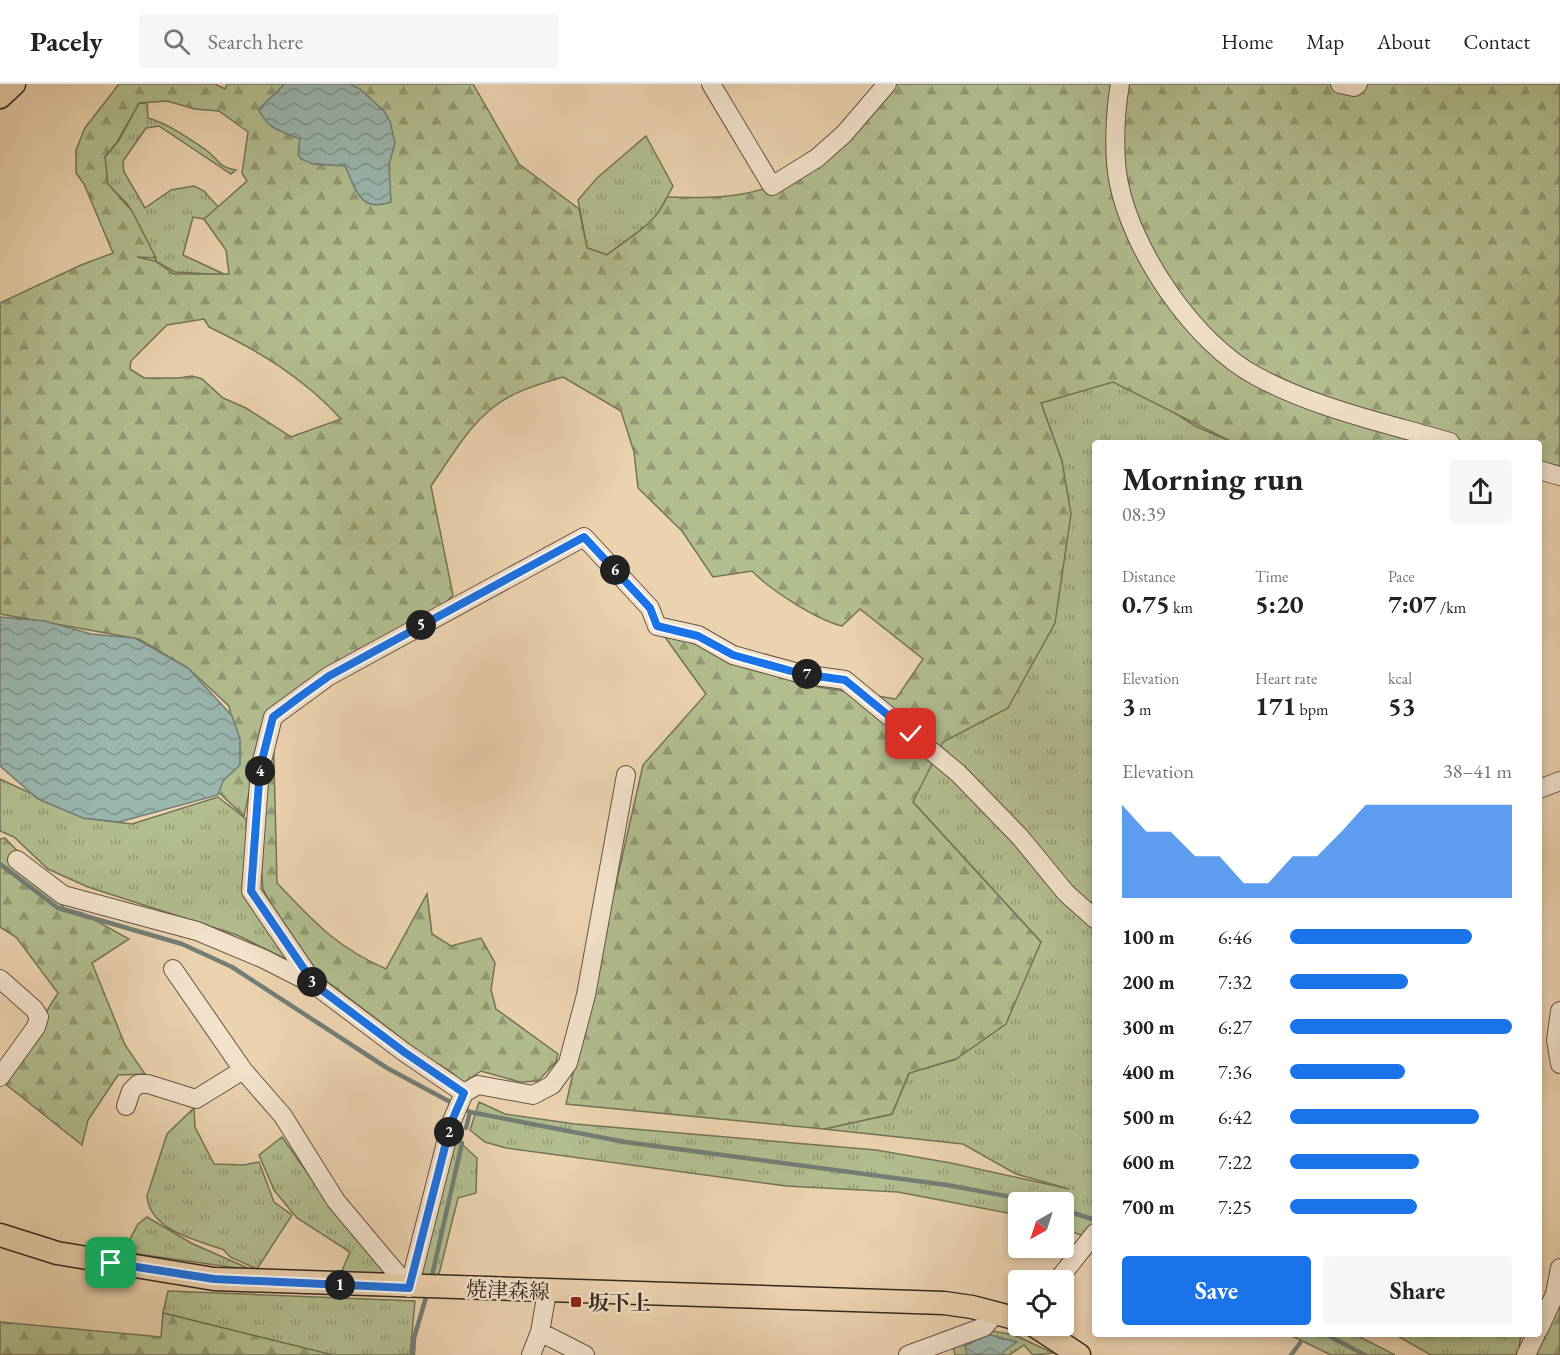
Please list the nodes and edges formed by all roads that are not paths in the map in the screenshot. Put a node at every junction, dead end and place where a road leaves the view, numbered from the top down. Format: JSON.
{"nodes":[{"id":1,"x":14,"y":84,"type":"edge"},
{"id":2,"x":711,"y":84,"type":"edge"},
{"id":3,"x":887,"y":84,"type":"edge"},
{"id":4,"x":1120,"y":84,"type":"edge"},
{"id":5,"x":1340,"y":84,"type":"edge"},
{"id":6,"x":1358,"y":84,"type":"edge"},
{"id":7,"x":0,"y":96,"type":"edge"},
{"id":8,"x":1443,"y":440,"type":"edge"},
{"id":9,"x":1542,"y":471,"type":"edge"},
{"id":10,"x":1560,"y":476,"type":"edge"},
{"id":11,"x":626,"y":775,"type":"dead end"},
{"id":12,"x":1560,"y":781,"type":"edge"},
{"id":13,"x":1542,"y":788,"type":"edge"},
{"id":14,"x":17,"y":860,"type":"dead end"},
{"id":15,"x":1092,"y":916,"type":"edge"},
{"id":16,"x":172,"y":969,"type":"dead end"},
{"id":17,"x":0,"y":979,"type":"edge"},
{"id":18,"x":315,"y":985,"type":"junction"},
{"id":19,"x":1560,"y":1011,"type":"edge"},
{"id":20,"x":1560,"y":1064,"type":"edge"},
{"id":21,"x":243,"y":1070,"type":"junction"},
{"id":22,"x":0,"y":1077,"type":"edge"},
{"id":23,"x":463,"y":1096,"type":"junction"},
{"id":24,"x":126,"y":1106,"type":"dead end"},
{"id":25,"x":0,"y":1235,"type":"edge"},
{"id":26,"x":1092,"y":1237,"type":"edge"},
{"id":27,"x":1560,"y":1268,"type":"edge"},
{"id":28,"x":1066,"y":1270,"type":"edge"},
{"id":29,"x":413,"y":1287,"type":"junction"},
{"id":30,"x":547,"y":1292,"type":"junction"},
{"id":31,"x":996,"y":1313,"type":"junction"},
{"id":32,"x":1008,"y":1316,"type":"edge"},
{"id":33,"x":1542,"y":1321,"type":"edge"},
{"id":34,"x":540,"y":1332,"type":"junction"},
{"id":35,"x":1051,"y":1336,"type":"edge"},
{"id":36,"x":1534,"y":1337,"type":"edge"},
{"id":37,"x":531,"y":1355,"type":"edge"},
{"id":38,"x":585,"y":1355,"type":"edge"},
{"id":39,"x":908,"y":1355,"type":"edge"},
{"id":40,"x":1080,"y":1355,"type":"edge"},
{"id":41,"x":1526,"y":1355,"type":"edge"}],
"edges":[{"from":1,"to":7,"type":"main road"},
{"from":2,"to":3,"type":"street"},
{"from":4,"to":8,"type":"street"},
{"from":5,"to":6,"type":"street"},
{"from":9,"to":10,"type":"street"},
{"from":11,"to":23,"type":"street"},
{"from":12,"to":13,"type":"street"},
{"from":14,"to":18,"type":"street"},
{"from":15,"to":18,"type":"street"},
{"from":16,"to":21,"type":"street"},
{"from":17,"to":22,"type":"street"},
{"from":18,"to":23,"type":"street"},
{"from":19,"to":20,"type":"street"},
{"from":21,"to":24,"type":"street"},
{"from":21,"to":29,"type":"street"},
{"from":23,"to":29,"type":"street"},
{"from":25,"to":29,"type":"main road","name":"焼津森線"},
{"from":26,"to":28,"type":"street"},
{"from":27,"to":33,"type":"street"},
{"from":29,"to":30,"type":"main road","name":"焼津森線"},
{"from":30,"to":31,"type":"main road","name":"焼津森線"},
{"from":30,"to":34,"type":"street"},
{"from":31,"to":32,"type":"main road","name":"焼津森線"},
{"from":31,"to":39,"type":"street"},
{"from":34,"to":37,"type":"street"},
{"from":34,"to":38,"type":"street"},
{"from":35,"to":40,"type":"main road"},
{"from":36,"to":41,"type":"street"}]}
